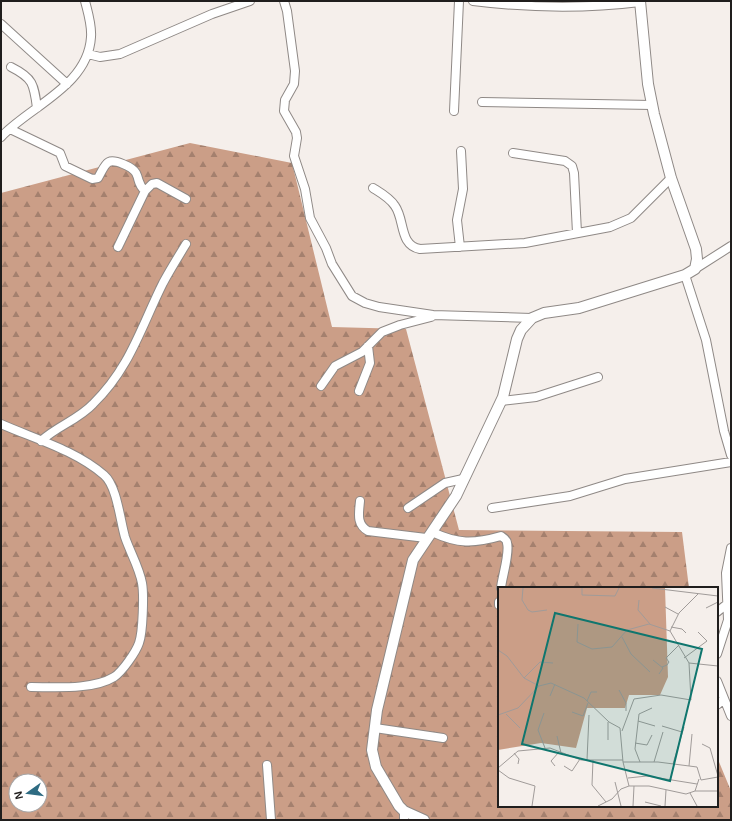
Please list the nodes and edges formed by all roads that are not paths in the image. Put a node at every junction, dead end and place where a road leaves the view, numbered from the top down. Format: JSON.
{"nodes":[{"id":1,"x":84,"y":1,"type":"edge"},
{"id":2,"x":250,"y":1,"type":"edge"},
{"id":3,"x":284,"y":1,"type":"edge"},
{"id":4,"x":458,"y":1,"type":"edge"},
{"id":5,"x":473,"y":1,"type":"edge"},
{"id":6,"x":640,"y":2,"type":"edge"},
{"id":7,"x":1,"y":24,"type":"edge"},
{"id":8,"x":88,"y":54,"type":"junction"},
{"id":9,"x":11,"y":67,"type":"dead end"},
{"id":10,"x":67,"y":84,"type":"junction"},
{"id":11,"x":482,"y":102,"type":"dead end"},
{"id":12,"x":652,"y":105,"type":"junction"},
{"id":13,"x":37,"y":108,"type":"junction"},
{"id":14,"x":454,"y":111,"type":"dead end"},
{"id":15,"x":10,"y":129,"type":"junction"},
{"id":16,"x":1,"y":137,"type":"edge"},
{"id":17,"x":461,"y":151,"type":"dead end"},
{"id":18,"x":512,"y":153,"type":"dead end"},
{"id":19,"x":671,"y":178,"type":"junction"},
{"id":20,"x":373,"y":188,"type":"dead end"},
{"id":21,"x":145,"y":191,"type":"junction"},
{"id":22,"x":186,"y":198,"type":"dead end"},
{"id":23,"x":577,"y":233,"type":"junction"},
{"id":24,"x":186,"y":244,"type":"dead end"},
{"id":25,"x":731,"y":246,"type":"edge"},
{"id":26,"x":118,"y":247,"type":"dead end"},
{"id":27,"x":460,"y":247,"type":"junction"},
{"id":28,"x":695,"y":269,"type":"junction"},
{"id":29,"x":685,"y":275,"type":"junction"},
{"id":30,"x":438,"y":316,"type":"junction"},
{"id":31,"x":532,"y":318,"type":"junction"},
{"id":32,"x":368,"y":346,"type":"junction"},
{"id":33,"x":598,"y":377,"type":"dead end"},
{"id":34,"x":321,"y":386,"type":"dead end"},
{"id":35,"x":359,"y":391,"type":"dead end"},
{"id":36,"x":501,"y":401,"type":"junction"},
{"id":37,"x":1,"y":424,"type":"edge"},
{"id":38,"x":728,"y":430,"type":"edge"},
{"id":39,"x":41,"y":441,"type":"junction"},
{"id":40,"x":731,"y":455,"type":"edge"},
{"id":41,"x":731,"y":462,"type":"edge"},
{"id":42,"x":463,"y":479,"type":"junction"},
{"id":43,"x":360,"y":501,"type":"dead end"},
{"id":44,"x":408,"y":508,"type":"dead end"},
{"id":45,"x":492,"y":508,"type":"dead end"},
{"id":46,"x":429,"y":535,"type":"junction"},
{"id":47,"x":731,"y":548,"type":"edge"},
{"id":48,"x":501,"y":587,"type":"edge"},
{"id":49,"x":727,"y":604,"type":"junction"},
{"id":50,"x":718,"y":611,"type":"edge"},
{"id":51,"x":729,"y":621,"type":"edge"},
{"id":52,"x":718,"y":651,"type":"edge"},
{"id":53,"x":31,"y":687,"type":"dead end"},
{"id":54,"x":718,"y":688,"type":"edge"},
{"id":55,"x":720,"y":702,"type":"edge"},
{"id":56,"x":731,"y":716,"type":"edge"},
{"id":57,"x":375,"y":728,"type":"junction"},
{"id":58,"x":443,"y":738,"type":"dead end"},
{"id":59,"x":267,"y":765,"type":"dead end"},
{"id":60,"x":404,"y":816,"type":"edge"},
{"id":61,"x":271,"y":820,"type":"edge"},
{"id":62,"x":424,"y":820,"type":"edge"}],
"edges":[{"from":1,"to":8,"type":"street"},
{"from":2,"to":8,"type":"street"},
{"from":3,"to":30,"type":"street"},
{"from":4,"to":14,"type":"street"},
{"from":5,"to":6,"type":"street"},
{"from":6,"to":12,"type":"street"},
{"from":7,"to":10,"type":"street"},
{"from":8,"to":10,"type":"street"},
{"from":9,"to":13,"type":"street"},
{"from":10,"to":13,"type":"street"},
{"from":11,"to":12,"type":"street"},
{"from":12,"to":19,"type":"street"},
{"from":13,"to":15,"type":"street"},
{"from":15,"to":16,"type":"street"},
{"from":15,"to":21,"type":"street"},
{"from":17,"to":27,"type":"street"},
{"from":18,"to":23,"type":"street"},
{"from":19,"to":23,"type":"street"},
{"from":19,"to":28,"type":"street"},
{"from":20,"to":27,"type":"street"},
{"from":21,"to":22,"type":"street"},
{"from":21,"to":26,"type":"street"},
{"from":23,"to":27,"type":"street"},
{"from":24,"to":39,"type":"street"},
{"from":25,"to":28,"type":"street"},
{"from":28,"to":29,"type":"street"},
{"from":29,"to":31,"type":"street"},
{"from":29,"to":38,"type":"street"},
{"from":30,"to":31,"type":"street"},
{"from":30,"to":32,"type":"street"},
{"from":31,"to":36,"type":"street"},
{"from":32,"to":34,"type":"street"},
{"from":32,"to":35,"type":"street"},
{"from":33,"to":36,"type":"street"},
{"from":36,"to":42,"type":"street"},
{"from":37,"to":39,"type":"street"},
{"from":38,"to":40,"type":"street"},
{"from":39,"to":53,"type":"street"},
{"from":41,"to":45,"type":"street"},
{"from":42,"to":44,"type":"street"},
{"from":42,"to":46,"type":"street"},
{"from":43,"to":46,"type":"street"},
{"from":46,"to":48,"type":"street"},
{"from":46,"to":57,"type":"street"},
{"from":47,"to":49,"type":"street"},
{"from":49,"to":50,"type":"street"},
{"from":49,"to":51,"type":"street"},
{"from":51,"to":52,"type":"street"},
{"from":54,"to":55,"type":"street"},
{"from":55,"to":56,"type":"street"},
{"from":57,"to":58,"type":"street"},
{"from":57,"to":60,"type":"street"},
{"from":59,"to":61,"type":"street"},
{"from":60,"to":62,"type":"street"}]}
